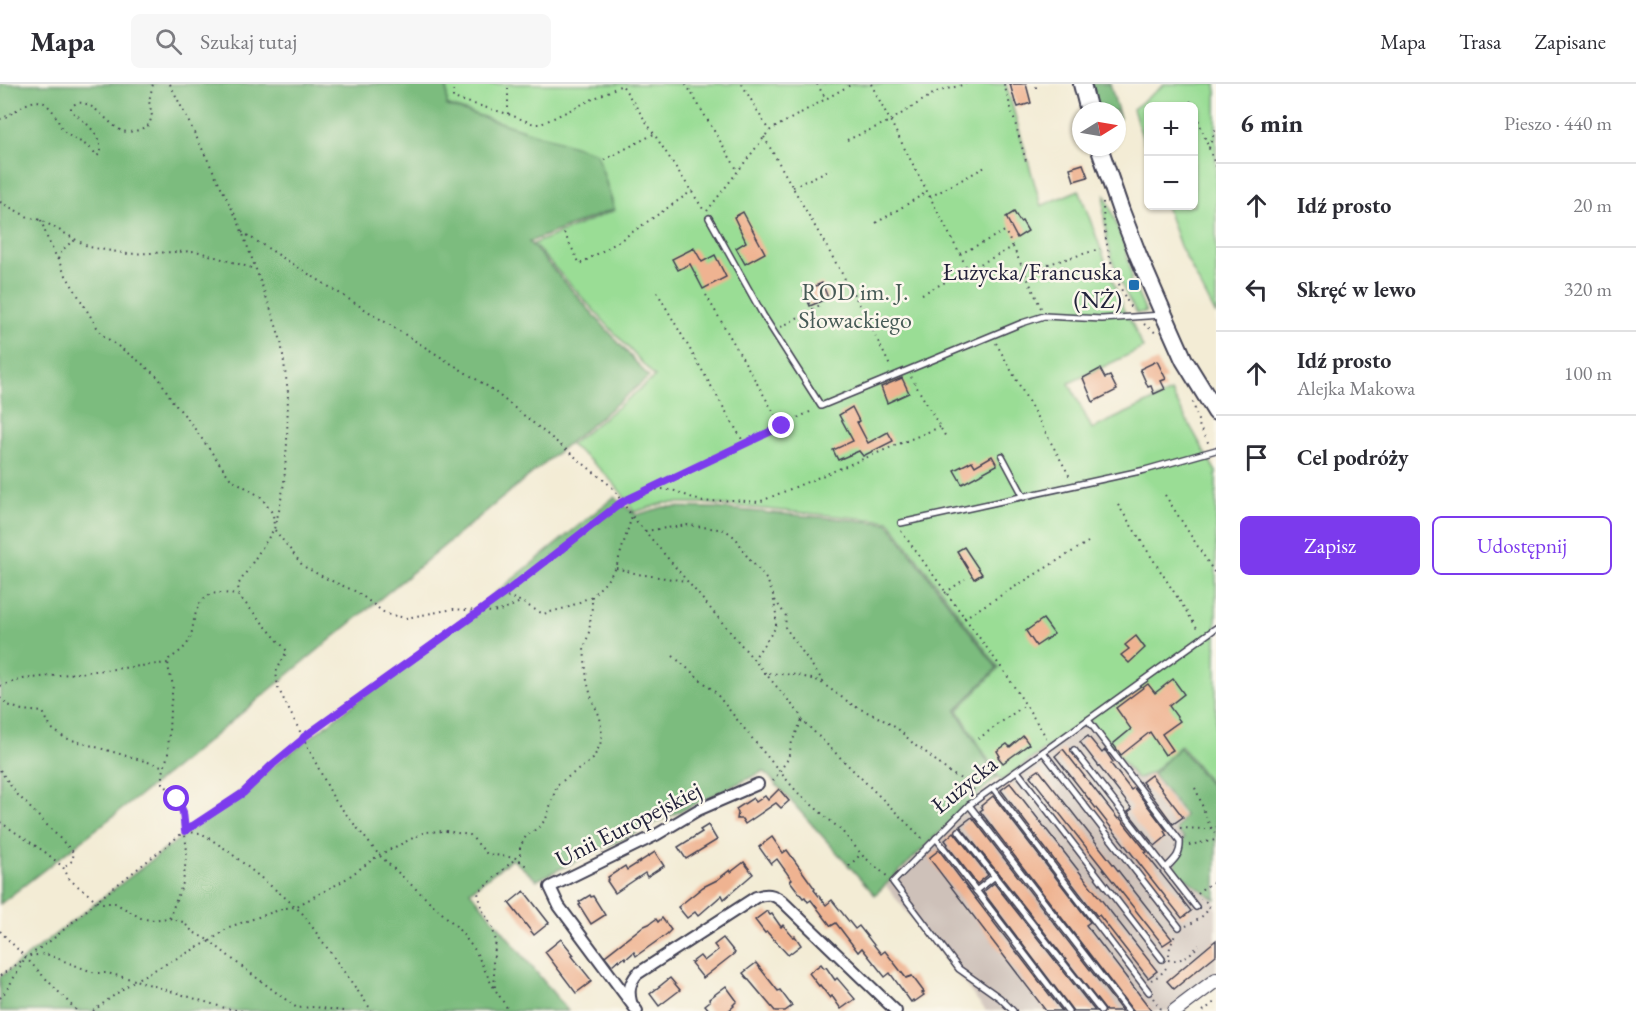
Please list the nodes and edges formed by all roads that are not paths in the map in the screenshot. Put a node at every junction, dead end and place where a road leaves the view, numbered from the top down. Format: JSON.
{"nodes":[{"id":1,"x":1082,"y":84,"type":"edge"},
{"id":2,"x":1087,"y":102,"type":"edge"},
{"id":3,"x":1102,"y":156,"type":"edge"},
{"id":4,"x":707,"y":215,"type":"road end"},
{"id":5,"x":1164,"y":315,"type":"junction"},
{"id":6,"x":1216,"y":412,"type":"edge"},
{"id":7,"x":1213,"y":448,"type":"edge"},
{"id":8,"x":1002,"y":456,"type":"dead end"},
{"id":9,"x":1024,"y":497,"type":"junction"},
{"id":10,"x":901,"y":523,"type":"road end"},
{"id":11,"x":1216,"y":628,"type":"edge"},
{"id":12,"x":1088,"y":720,"type":"junction"},
{"id":13,"x":1074,"y":750,"type":"dead end"},
{"id":14,"x":1043,"y":752,"type":"junction"},
{"id":15,"x":1017,"y":771,"type":"junction"},
{"id":16,"x":758,"y":784,"type":"dead end"},
{"id":17,"x":993,"y":788,"type":"junction"},
{"id":18,"x":969,"y":805,"type":"junction"},
{"id":19,"x":959,"y":831,"type":"dead end"},
{"id":20,"x":936,"y":838,"type":"junction"},
{"id":21,"x":1166,"y":868,"type":"junction"},
{"id":22,"x":995,"y":876,"type":"junction"},
{"id":23,"x":976,"y":891,"type":"junction"},
{"id":24,"x":1196,"y":907,"type":"dead end"},
{"id":25,"x":1179,"y":929,"type":"road end"},
{"id":26,"x":1166,"y":960,"type":"road end"},
{"id":27,"x":1216,"y":980,"type":"edge"},
{"id":28,"x":1149,"y":992,"type":"road end"},
{"id":29,"x":634,"y":1008,"type":"edge"},
{"id":30,"x":1185,"y":1008,"type":"edge"},
{"id":31,"x":896,"y":1011,"type":"edge"},
{"id":32,"x":1013,"y":1011,"type":"edge"},
{"id":33,"x":1068,"y":1011,"type":"edge"},
{"id":34,"x":1101,"y":1011,"type":"edge"},
{"id":35,"x":1128,"y":1011,"type":"edge"}],
"edges":[{"from":1,"to":2,"type":"main road"},
{"from":3,"to":5,"type":"main road"},
{"from":4,"to":5,"type":"lane"},
{"from":5,"to":6,"type":"main road"},
{"from":7,"to":9,"type":"lane"},
{"from":8,"to":9,"type":"lane"},
{"from":9,"to":10,"type":"lane"},
{"from":11,"to":12,"type":"lane","name":"Łużycka"},
{"from":12,"to":14,"type":"lane","name":"Łużycka"},
{"from":12,"to":21,"type":"lane"},
{"from":13,"to":21,"type":"lane"},
{"from":14,"to":15,"type":"lane","name":"Łużycka"},
{"from":14,"to":25,"type":"lane"},
{"from":15,"to":17,"type":"lane","name":"Łużycka"},
{"from":15,"to":26,"type":"lane"},
{"from":16,"to":29,"type":"street","name":"Unii Europejskiej"},
{"from":17,"to":18,"type":"lane","name":"Łużycka"},
{"from":17,"to":28,"type":"lane"},
{"from":18,"to":20,"type":"lane","name":"Łużycka"},
{"from":18,"to":35,"type":"lane"},
{"from":19,"to":22,"type":"lane"},
{"from":20,"to":23,"type":"lane"},
{"from":20,"to":32,"type":"lane","name":"Łużycka"},
{"from":21,"to":24,"type":"lane"},
{"from":22,"to":23,"type":"lane"},
{"from":22,"to":34,"type":"lane"},
{"from":23,"to":33,"type":"lane"},
{"from":27,"to":30,"type":"street"},
{"from":29,"to":31,"type":"street","name":"Unii Europejskiej"}]}
